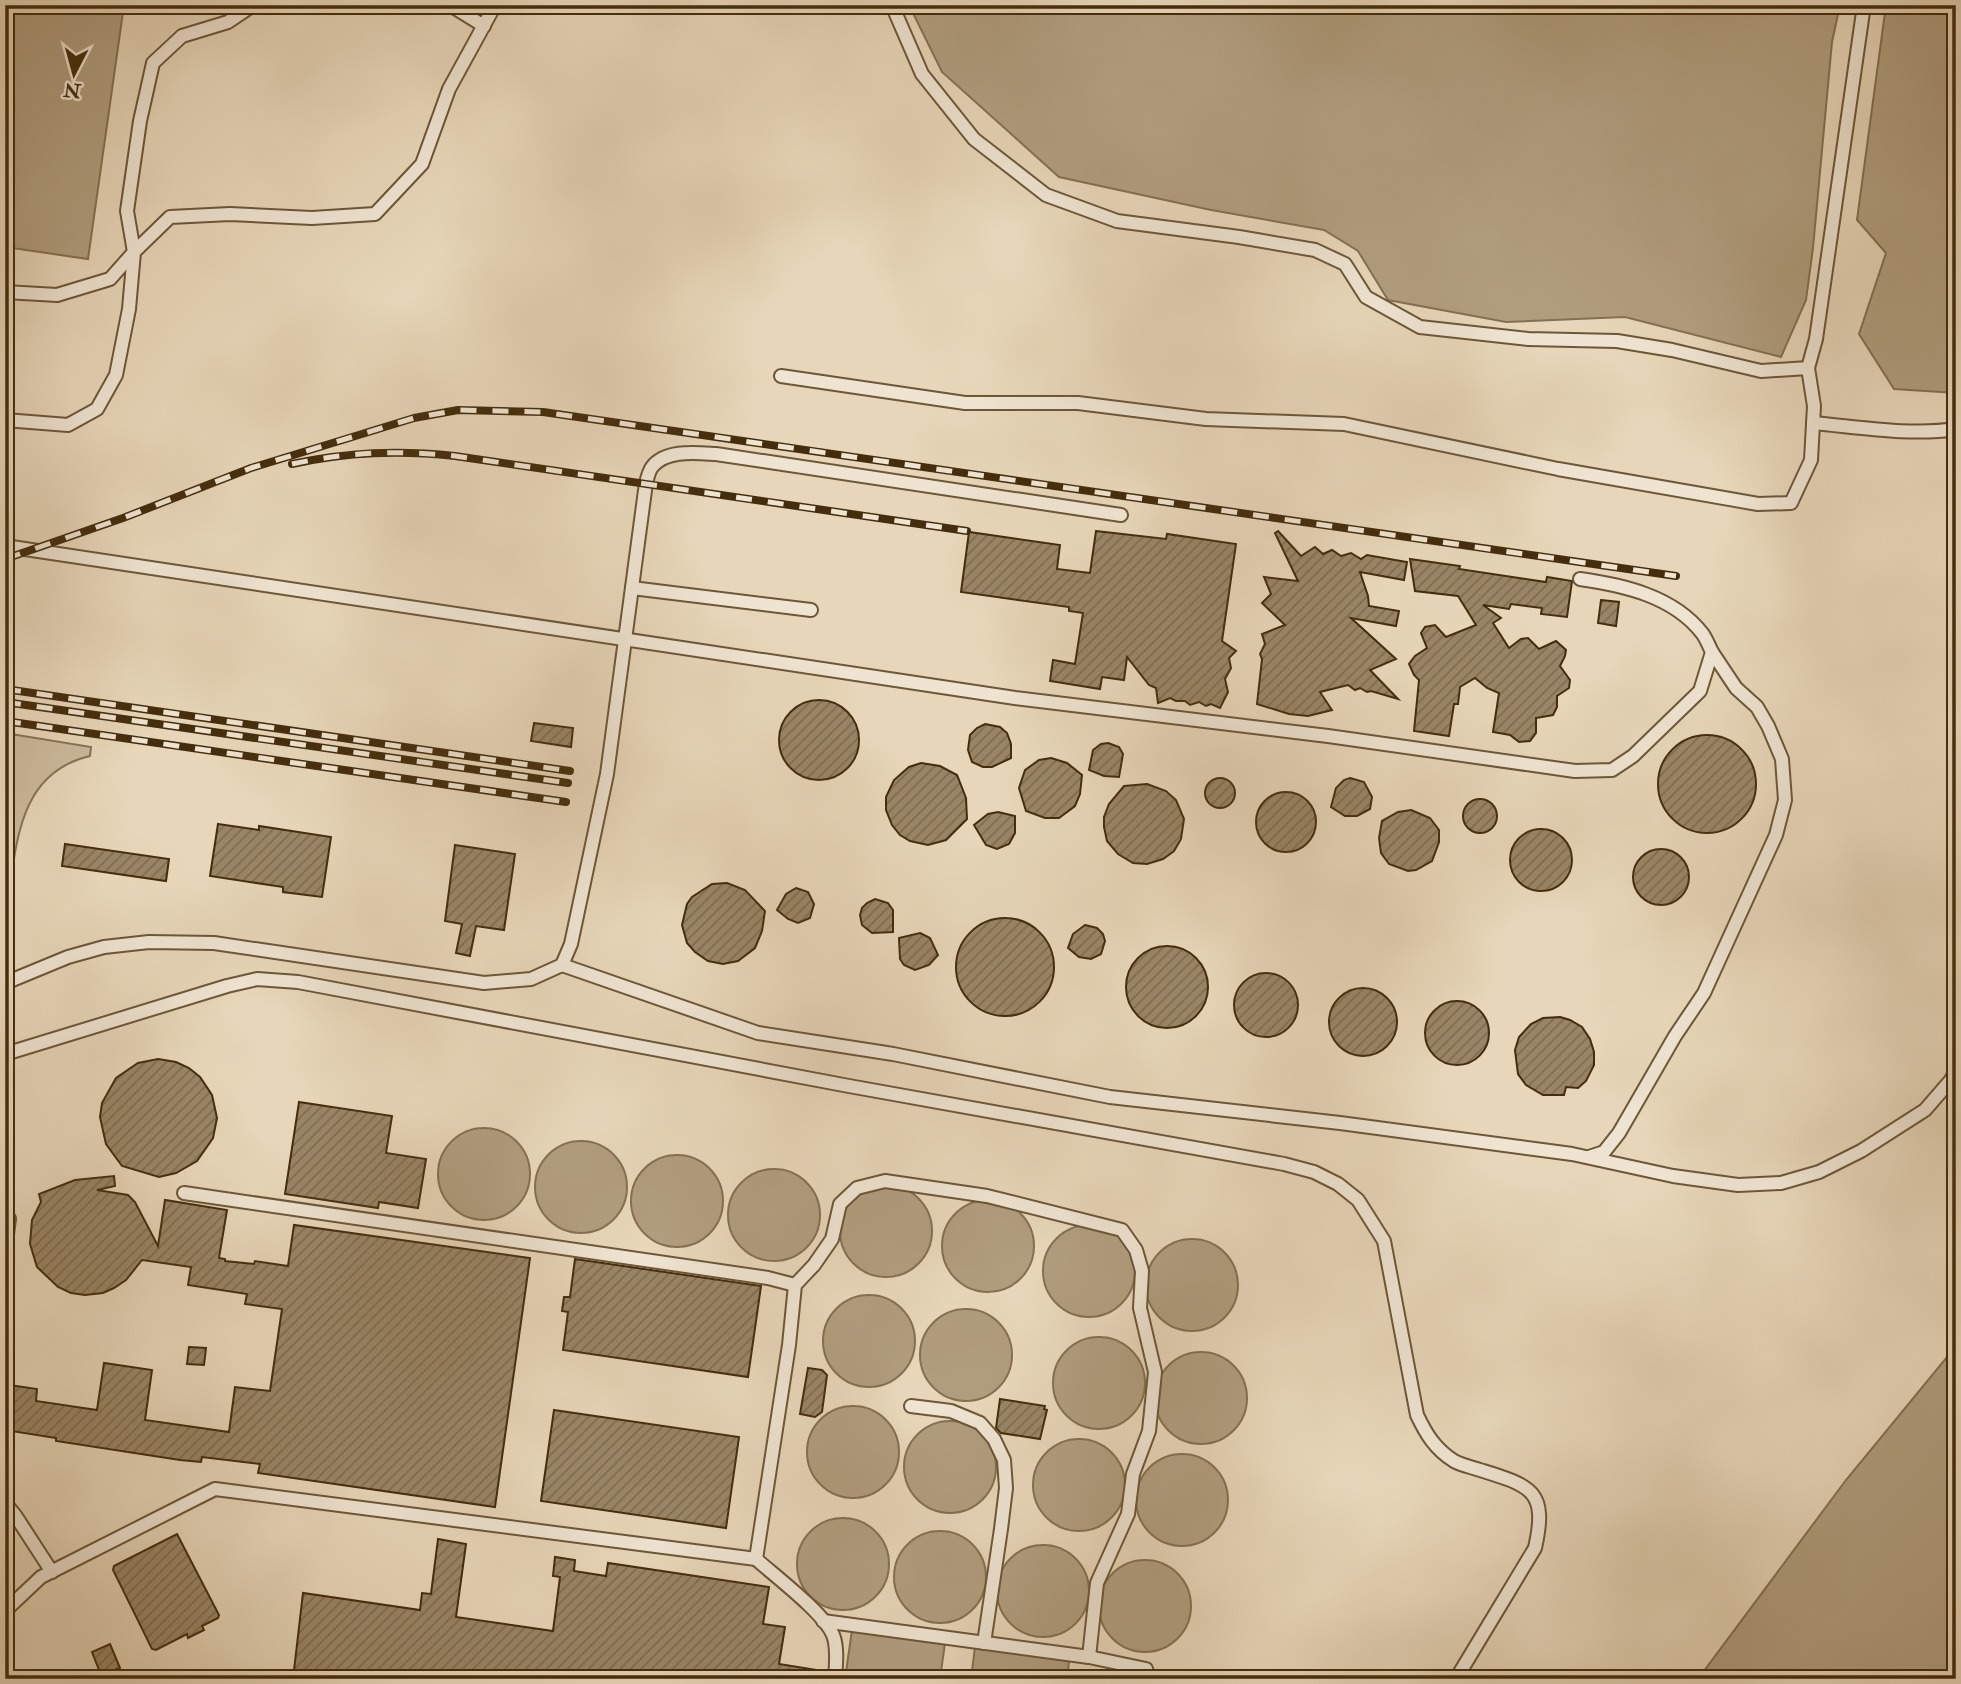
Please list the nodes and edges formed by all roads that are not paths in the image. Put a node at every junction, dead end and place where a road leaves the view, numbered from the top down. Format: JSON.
{"nodes":[{"id":1,"x":253,"y":5,"type":"edge"},
{"id":2,"x":450,"y":5,"type":"edge"},
{"id":3,"x":495,"y":5,"type":"edge"},
{"id":4,"x":892,"y":5,"type":"edge"},
{"id":5,"x":1864,"y":5,"type":"edge"},
{"id":6,"x":484,"y":26,"type":"junction"},
{"id":7,"x":134,"y":252,"type":"junction"},
{"id":8,"x":5,"y":292,"type":"edge"},
{"id":9,"x":1808,"y":368,"type":"junction"},
{"id":10,"x":781,"y":376,"type":"dead end"},
{"id":11,"x":5,"y":420,"type":"edge"},
{"id":12,"x":1813,"y":423,"type":"junction"},
{"id":13,"x":1956,"y":429,"type":"edge"},
{"id":14,"x":1121,"y":515,"type":"dead end"},
{"id":15,"x":5,"y":546,"type":"edge"},
{"id":16,"x":1580,"y":579,"type":"dead end"},
{"id":17,"x":632,"y":588,"type":"junction"},
{"id":18,"x":811,"y":610,"type":"dead end"},
{"id":19,"x":625,"y":640,"type":"junction"},
{"id":20,"x":1712,"y":652,"type":"junction"},
{"id":21,"x":562,"y":965,"type":"junction"},
{"id":22,"x":5,"y":983,"type":"edge"},
{"id":23,"x":5,"y":1054,"type":"edge"},
{"id":24,"x":1956,"y":1070,"type":"edge"},
{"id":25,"x":1588,"y":1157,"type":"junction"},
{"id":26,"x":184,"y":1193,"type":"dead end"},
{"id":27,"x":5,"y":1217,"type":"edge"},
{"id":28,"x":5,"y":1249,"type":"edge"},
{"id":29,"x":795,"y":1285,"type":"junction"},
{"id":30,"x":911,"y":1406,"type":"dead end"},
{"id":31,"x":5,"y":1503,"type":"edge"},
{"id":32,"x":756,"y":1559,"type":"junction"},
{"id":33,"x":52,"y":1572,"type":"junction"},
{"id":34,"x":5,"y":1611,"type":"edge"},
{"id":35,"x":823,"y":1621,"type":"junction"},
{"id":36,"x":984,"y":1643,"type":"junction"},
{"id":37,"x":1089,"y":1657,"type":"junction"},
{"id":38,"x":835,"y":1679,"type":"edge"},
{"id":39,"x":1149,"y":1679,"type":"edge"},
{"id":40,"x":1456,"y":1679,"type":"edge"}],
"edges":[{"from":1,"to":7,"type":"lane"},
{"from":2,"to":6,"type":"lane"},
{"from":3,"to":6,"type":"lane"},
{"from":4,"to":9,"type":"lane"},
{"from":5,"to":9,"type":"lane"},
{"from":6,"to":7,"type":"lane"},
{"from":7,"to":8,"type":"lane"},
{"from":7,"to":11,"type":"lane"},
{"from":9,"to":12,"type":"lane"},
{"from":10,"to":12,"type":"lane"},
{"from":12,"to":13,"type":"lane"},
{"from":14,"to":17,"type":"lane"},
{"from":15,"to":19,"type":"lane"},
{"from":16,"to":20,"type":"lane"},
{"from":17,"to":18,"type":"lane"},
{"from":17,"to":19,"type":"lane"},
{"from":19,"to":20,"type":"lane"},
{"from":19,"to":21,"type":"lane"},
{"from":20,"to":25,"type":"lane"},
{"from":21,"to":22,"type":"lane"},
{"from":21,"to":25,"type":"lane"},
{"from":23,"to":40,"type":"lane"},
{"from":24,"to":25,"type":"lane"},
{"from":26,"to":29,"type":"lane"},
{"from":27,"to":28,"type":"lane"},
{"from":29,"to":32,"type":"lane"},
{"from":29,"to":37,"type":"lane"},
{"from":30,"to":36,"type":"lane"},
{"from":31,"to":33,"type":"lane"},
{"from":32,"to":33,"type":"lane"},
{"from":32,"to":35,"type":"lane"},
{"from":33,"to":34,"type":"lane"},
{"from":35,"to":36,"type":"lane"},
{"from":35,"to":38,"type":"lane"},
{"from":36,"to":37,"type":"lane"},
{"from":37,"to":39,"type":"lane"}]}
